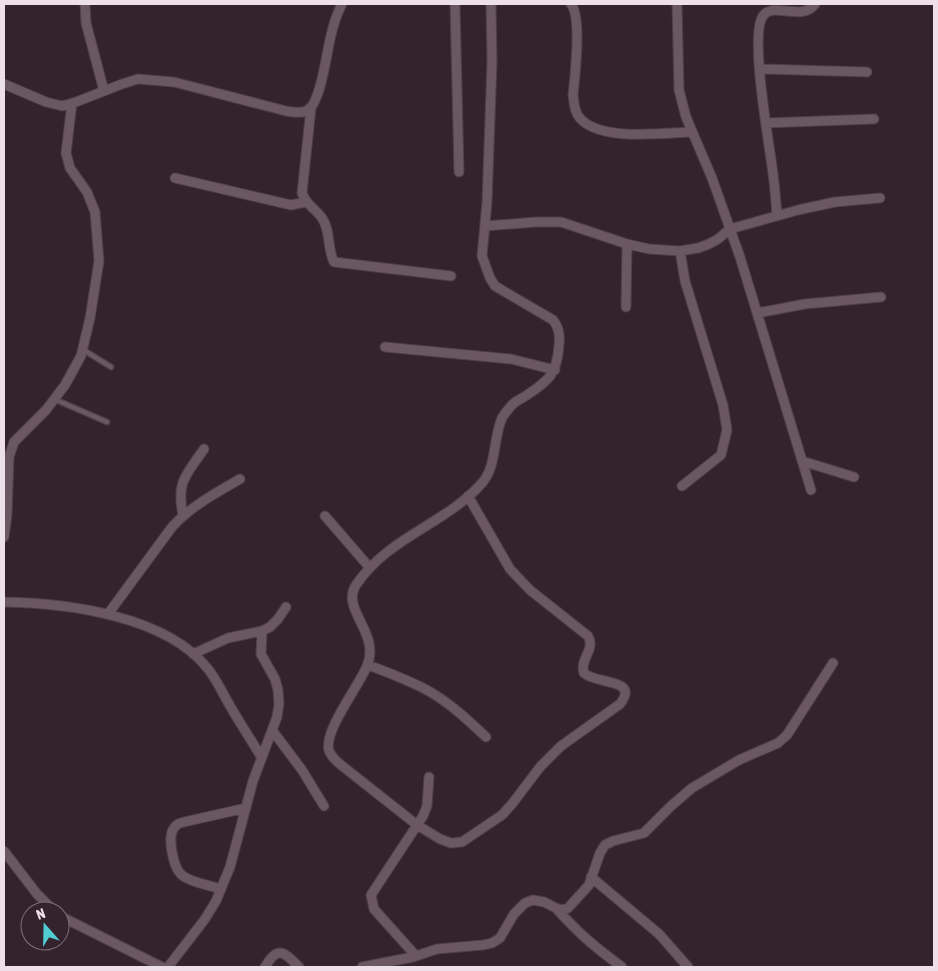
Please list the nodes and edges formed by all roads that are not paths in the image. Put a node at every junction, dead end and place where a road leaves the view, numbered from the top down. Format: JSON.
{"nodes":[{"id":1,"x":85,"y":4,"type":"edge"},
{"id":2,"x":342,"y":4,"type":"edge"},
{"id":3,"x":455,"y":4,"type":"edge"},
{"id":4,"x":492,"y":4,"type":"edge"},
{"id":5,"x":571,"y":4,"type":"edge"},
{"id":6,"x":677,"y":4,"type":"edge"},
{"id":7,"x":815,"y":4,"type":"edge"},
{"id":8,"x":760,"y":69,"type":"junction"},
{"id":9,"x":867,"y":72,"type":"dead end"},
{"id":10,"x":4,"y":84,"type":"edge"},
{"id":11,"x":104,"y":91,"type":"junction"},
{"id":12,"x":72,"y":103,"type":"junction"},
{"id":13,"x":311,"y":108,"type":"junction"},
{"id":14,"x":874,"y":119,"type":"dead end"},
{"id":15,"x":766,"y":124,"type":"junction"},
{"id":16,"x":692,"y":132,"type":"junction"},
{"id":17,"x":459,"y":172,"type":"dead end"},
{"id":18,"x":175,"y":178,"type":"dead end"},
{"id":19,"x":880,"y":198,"type":"dead end"},
{"id":20,"x":306,"y":202,"type":"junction"},
{"id":21,"x":777,"y":216,"type":"junction"},
{"id":22,"x":485,"y":226,"type":"junction"},
{"id":23,"x":730,"y":229,"type":"junction"},
{"id":24,"x":627,"y":244,"type":"junction"},
{"id":25,"x":680,"y":251,"type":"junction"},
{"id":26,"x":451,"y":276,"type":"dead end"},
{"id":27,"x":881,"y":297,"type":"dead end"},
{"id":28,"x":626,"y":307,"type":"dead end"},
{"id":29,"x":757,"y":314,"type":"junction"},
{"id":30,"x":385,"y":347,"type":"dead end"},
{"id":31,"x":82,"y":349,"type":"junction"},
{"id":32,"x":111,"y":367,"type":"dead end"},
{"id":33,"x":555,"y":370,"type":"junction"},
{"id":34,"x":54,"y":399,"type":"junction"},
{"id":35,"x":106,"y":422,"type":"dead end"},
{"id":36,"x":204,"y":449,"type":"dead end"},
{"id":37,"x":802,"y":461,"type":"junction"},
{"id":38,"x":854,"y":477,"type":"dead end"},
{"id":39,"x":240,"y":479,"type":"dead end"},
{"id":40,"x":682,"y":486,"type":"dead end"},
{"id":41,"x":811,"y":490,"type":"dead end"},
{"id":42,"x":468,"y":496,"type":"junction"},
{"id":43,"x":183,"y":515,"type":"junction"},
{"id":44,"x":325,"y":516,"type":"dead end"},
{"id":45,"x":4,"y":537,"type":"edge"},
{"id":46,"x":370,"y":568,"type":"junction"},
{"id":47,"x":4,"y":602,"type":"edge"},
{"id":48,"x":286,"y":607,"type":"dead end"},
{"id":49,"x":108,"y":614,"type":"junction"},
{"id":50,"x":262,"y":631,"type":"junction"},
{"id":51,"x":193,"y":654,"type":"junction"},
{"id":52,"x":833,"y":663,"type":"dead end"},
{"id":53,"x":368,"y":665,"type":"junction"},
{"id":54,"x":272,"y":730,"type":"junction"},
{"id":55,"x":486,"y":737,"type":"dead end"},
{"id":56,"x":262,"y":758,"type":"junction"},
{"id":57,"x":429,"y":777,"type":"dead end"},
{"id":58,"x":324,"y":806,"type":"dead end"},
{"id":59,"x":246,"y":808,"type":"junction"},
{"id":60,"x":418,"y":825,"type":"junction"},
{"id":61,"x":4,"y":851,"type":"edge"},
{"id":62,"x":591,"y":877,"type":"junction"},
{"id":63,"x":221,"y":889,"type":"junction"},
{"id":64,"x":43,"y":901,"type":"edge"},
{"id":65,"x":556,"y":908,"type":"junction"},
{"id":66,"x":70,"y":921,"type":"edge"},
{"id":67,"x":416,"y":956,"type":"junction"},
{"id":68,"x":162,"y":967,"type":"edge"},
{"id":69,"x":168,"y":967,"type":"edge"},
{"id":70,"x":265,"y":967,"type":"edge"},
{"id":71,"x":299,"y":967,"type":"edge"},
{"id":72,"x":362,"y":967,"type":"edge"},
{"id":73,"x":622,"y":967,"type":"edge"},
{"id":74,"x":688,"y":967,"type":"edge"}],
"edges":[{"from":1,"to":11,"type":"street"},
{"from":2,"to":13,"type":"street"},
{"from":3,"to":17,"type":"street"},
{"from":4,"to":22,"type":"street"},
{"from":5,"to":16,"type":"street"},
{"from":6,"to":16,"type":"street"},
{"from":7,"to":8,"type":"street"},
{"from":8,"to":9,"type":"street"},
{"from":8,"to":15,"type":"street"},
{"from":10,"to":12,"type":"street"},
{"from":11,"to":12,"type":"street"},
{"from":11,"to":13,"type":"street"},
{"from":12,"to":31,"type":"street"},
{"from":13,"to":20,"type":"street"},
{"from":14,"to":15,"type":"street"},
{"from":15,"to":21,"type":"street"},
{"from":16,"to":23,"type":"street"},
{"from":18,"to":20,"type":"street"},
{"from":19,"to":21,"type":"street"},
{"from":20,"to":26,"type":"street"},
{"from":21,"to":23,"type":"street"},
{"from":22,"to":24,"type":"street"},
{"from":22,"to":33,"type":"street"},
{"from":23,"to":25,"type":"street"},
{"from":23,"to":29,"type":"street"},
{"from":24,"to":25,"type":"street"},
{"from":24,"to":28,"type":"street"},
{"from":25,"to":40,"type":"street"},
{"from":27,"to":29,"type":"street"},
{"from":29,"to":37,"type":"street"},
{"from":30,"to":33,"type":"street"},
{"from":31,"to":32,"type":"lane"},
{"from":31,"to":34,"type":"street"},
{"from":33,"to":42,"type":"street"},
{"from":34,"to":35,"type":"lane"},
{"from":34,"to":45,"type":"street"},
{"from":36,"to":43,"type":"street"},
{"from":37,"to":38,"type":"street"},
{"from":37,"to":41,"type":"street"},
{"from":39,"to":43,"type":"street"},
{"from":42,"to":46,"type":"street"},
{"from":42,"to":60,"type":"street"},
{"from":43,"to":49,"type":"street"},
{"from":44,"to":46,"type":"street"},
{"from":46,"to":53,"type":"street"},
{"from":47,"to":49,"type":"street"},
{"from":48,"to":50,"type":"street"},
{"from":49,"to":51,"type":"street"},
{"from":50,"to":51,"type":"street"},
{"from":50,"to":54,"type":"street"},
{"from":51,"to":56,"type":"street"},
{"from":52,"to":62,"type":"street"},
{"from":53,"to":55,"type":"street"},
{"from":53,"to":60,"type":"street"},
{"from":54,"to":56,"type":"street"},
{"from":54,"to":58,"type":"street"},
{"from":56,"to":59,"type":"street"},
{"from":57,"to":60,"type":"street"},
{"from":59,"to":63,"type":"street"},
{"from":59,"to":63,"type":"street"},
{"from":60,"to":67,"type":"street"},
{"from":61,"to":64,"type":"street"},
{"from":62,"to":65,"type":"street"},
{"from":62,"to":74,"type":"street"},
{"from":63,"to":69,"type":"street"},
{"from":65,"to":67,"type":"street"},
{"from":65,"to":73,"type":"street"},
{"from":66,"to":68,"type":"street"},
{"from":67,"to":72,"type":"street"},
{"from":70,"to":71,"type":"street"}]}
